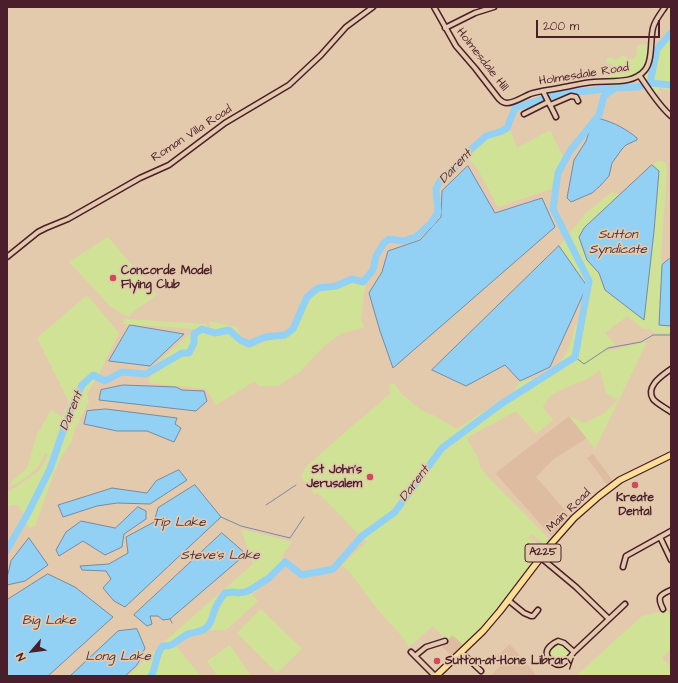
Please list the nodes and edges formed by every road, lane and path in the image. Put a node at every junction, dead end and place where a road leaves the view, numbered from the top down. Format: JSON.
{"nodes":[{"id":1,"x":373,"y":7,"type":"edge"},
{"id":2,"x":434,"y":7,"type":"edge"},
{"id":3,"x":494,"y":7,"type":"edge"},
{"id":4,"x":665,"y":7,"type":"edge"},
{"id":5,"x":445,"y":28,"type":"junction"},
{"id":6,"x":640,"y":77,"type":"junction"},
{"id":7,"x":543,"y":92,"type":"junction"},
{"id":8,"x":578,"y":101,"type":"dead end"},
{"id":9,"x":548,"y":102,"type":"junction"},
{"id":10,"x":505,"y":103,"type":"joint"},
{"id":11,"x":524,"y":114,"type":"dead end"},
{"id":12,"x":671,"y":116,"type":"edge"},
{"id":13,"x":556,"y":117,"type":"dead end"},
{"id":14,"x":7,"y":257,"type":"edge"},
{"id":15,"x":671,"y":369,"type":"edge"},
{"id":16,"x":671,"y":412,"type":"edge"},
{"id":17,"x":671,"y":454,"type":"edge"},
{"id":18,"x":671,"y":531,"type":"edge"},
{"id":19,"x":660,"y":537,"type":"junction"},
{"id":20,"x":540,"y":557,"type":"junction"},
{"id":21,"x":671,"y":560,"type":"edge"},
{"id":22,"x":623,"y":567,"type":"dead end"},
{"id":23,"x":671,"y":590,"type":"edge"},
{"id":24,"x":508,"y":600,"type":"junction"},
{"id":25,"x":625,"y":604,"type":"dead end"},
{"id":26,"x":663,"y":609,"type":"dead end"},
{"id":27,"x":538,"y":610,"type":"dead end"},
{"id":28,"x":609,"y":619,"type":"junction"},
{"id":29,"x":445,"y":641,"type":"dead end"},
{"id":30,"x":411,"y":652,"type":"dead end"},
{"id":31,"x":462,"y":652,"type":"junction"},
{"id":32,"x":574,"y":652,"type":"junction"},
{"id":33,"x":416,"y":656,"type":"junction"},
{"id":34,"x":481,"y":671,"type":"dead end"},
{"id":35,"x":435,"y":676,"type":"edge"}],
"edges":[{"from":1,"to":14,"type":"street","name":"Roman Villa Road"},
{"from":2,"to":5,"type":"street","name":"Holmesdale Hill"},
{"from":3,"to":5,"type":"street"},
{"from":4,"to":6,"type":"street","name":"Holmesdale Road"},
{"from":5,"to":10,"type":"street","name":"Holmesdale Hill"},
{"from":6,"to":7,"type":"street","name":"Holmesdale Road"},
{"from":6,"to":12,"type":"street"},
{"from":7,"to":9,"type":"street"},
{"from":7,"to":10,"type":"street","name":"Holmesdale Road"},
{"from":8,"to":9,"type":"street"},
{"from":9,"to":11,"type":"street"},
{"from":9,"to":13,"type":"street"},
{"from":15,"to":16,"type":"street"},
{"from":17,"to":20,"type":"main road","name":"Main Road","number":"A225"},
{"from":18,"to":19,"type":"street"},
{"from":19,"to":21,"type":"street"},
{"from":19,"to":22,"type":"street"},
{"from":20,"to":24,"type":"main road","name":"Main Road","number":"A225"},
{"from":20,"to":28,"type":"street"},
{"from":23,"to":26,"type":"street"},
{"from":24,"to":27,"type":"street"},
{"from":24,"to":31,"type":"main road","name":"Main Road","number":"A225"},
{"from":25,"to":28,"type":"street"},
{"from":28,"to":32,"type":"street"},
{"from":29,"to":33,"type":"street"},
{"from":30,"to":33,"type":"street"},
{"from":31,"to":34,"type":"street"},
{"from":31,"to":35,"type":"main road","name":"Main Road","number":"A225"},
{"from":32,"to":32,"type":"street"},
{"from":33,"to":35,"type":"street"}]}
